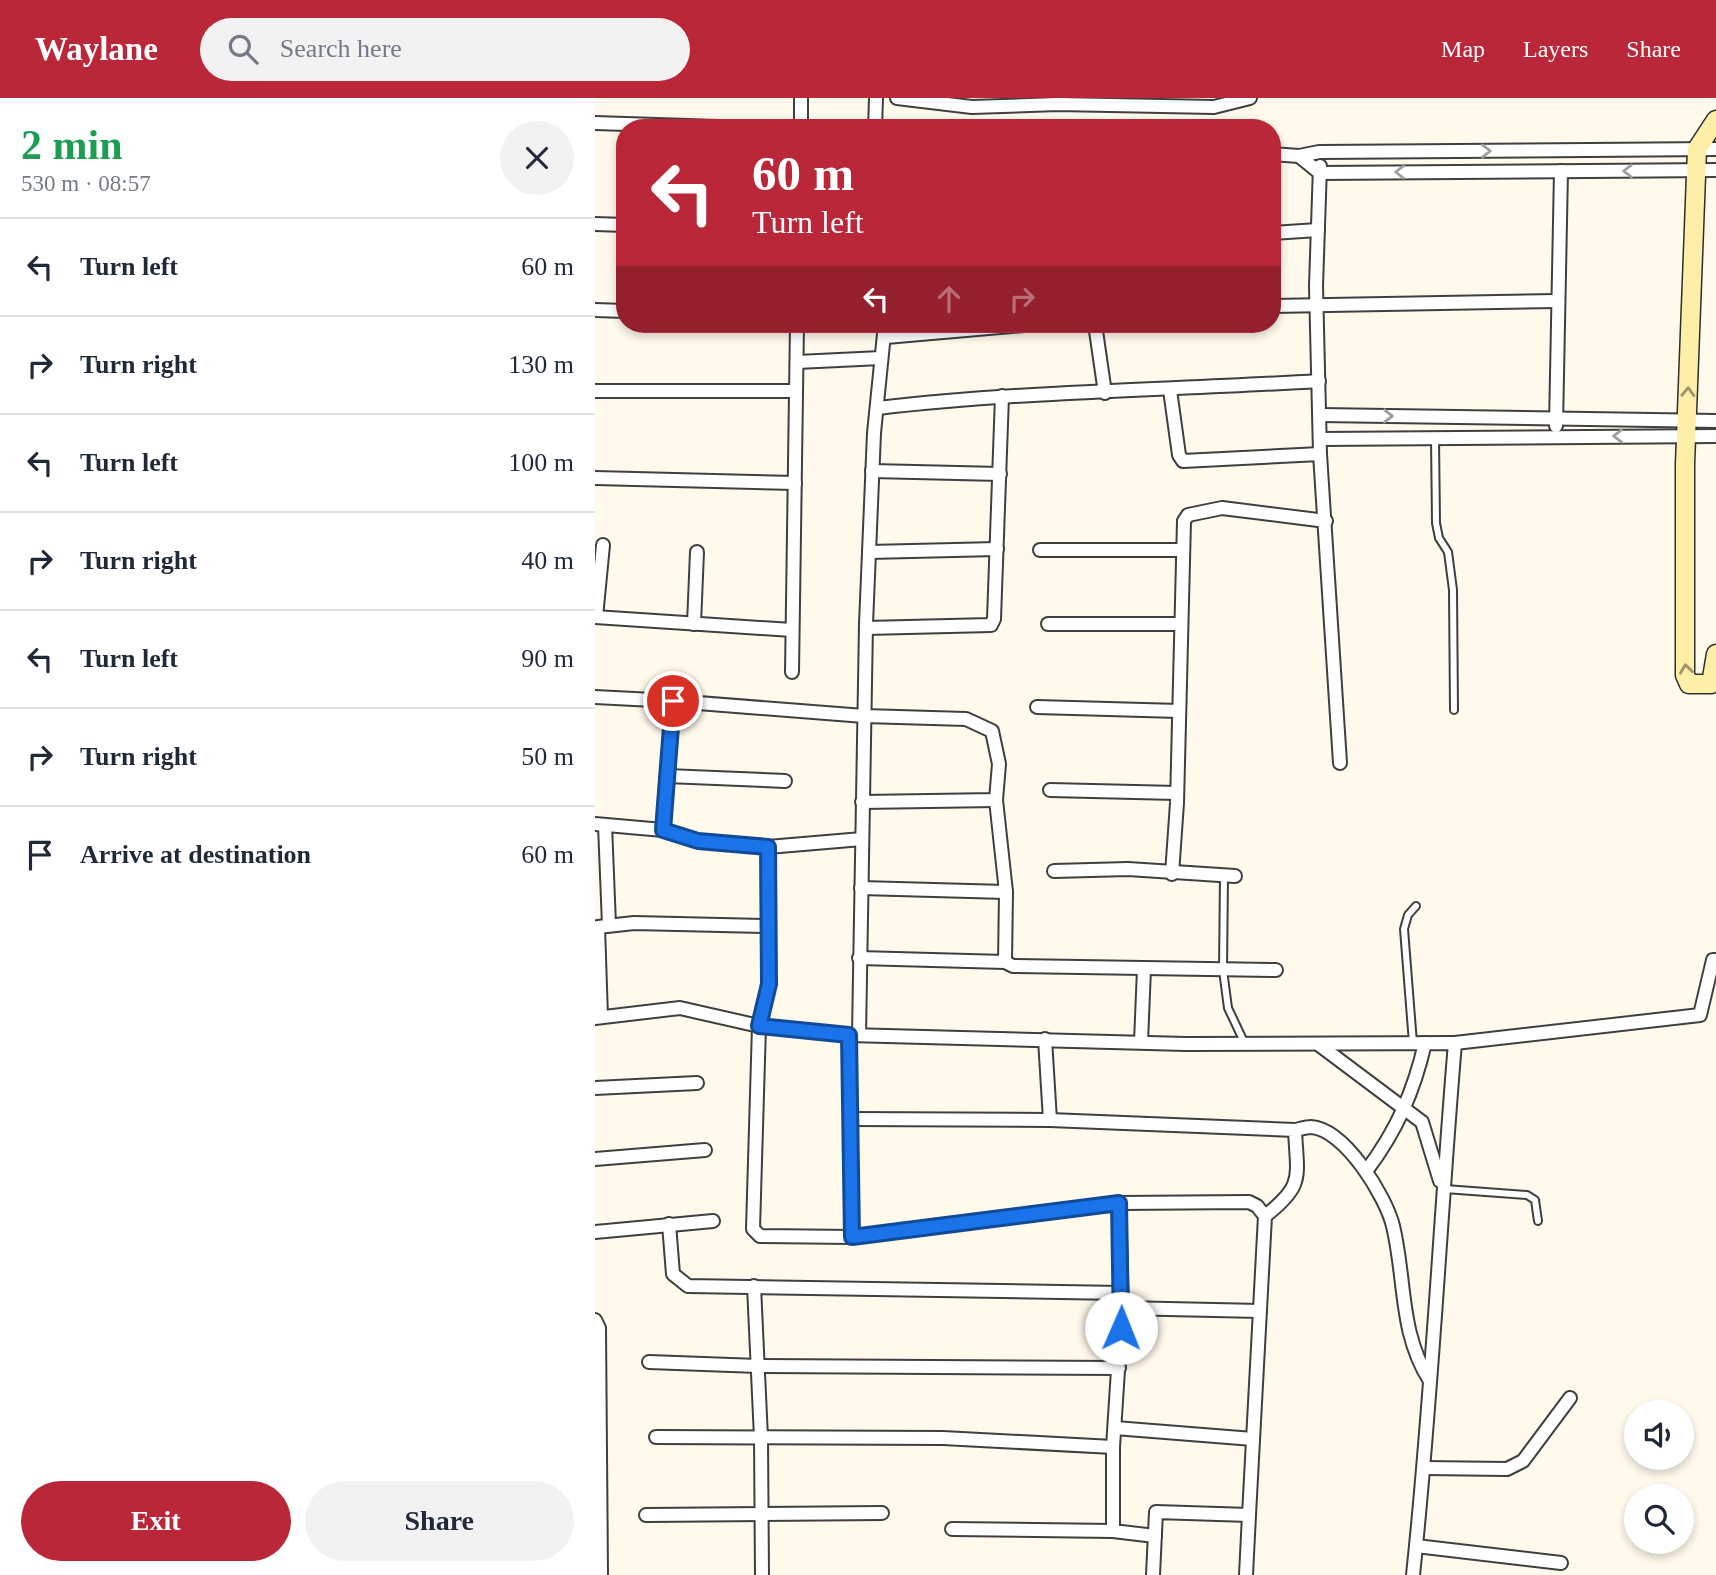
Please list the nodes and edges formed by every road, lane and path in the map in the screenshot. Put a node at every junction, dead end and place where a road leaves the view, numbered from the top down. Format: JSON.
{"nodes":[{"id":1,"x":801,"y":98,"type":"edge"},
{"id":2,"x":876,"y":98,"type":"edge"},
{"id":3,"x":897,"y":98,"type":"edge"},
{"id":4,"x":1250,"y":98,"type":"edge"},
{"id":5,"x":801,"y":119,"type":"edge"},
{"id":6,"x":875,"y":119,"type":"edge"},
{"id":7,"x":1716,"y":120,"type":"edge"},
{"id":8,"x":595,"y":123,"type":"edge"},
{"id":9,"x":616,"y":124,"type":"edge"},
{"id":10,"x":1697,"y":149,"type":"junction"},
{"id":11,"x":1716,"y":149,"type":"edge"},
{"id":12,"x":1319,"y":152,"type":"junction"},
{"id":13,"x":1281,"y":155,"type":"edge"},
{"id":14,"x":1299,"y":156,"type":"junction"},
{"id":15,"x":1696,"y":170,"type":"junction"},
{"id":16,"x":1716,"y":170,"type":"edge"},
{"id":17,"x":1562,"y":171,"type":"junction"},
{"id":18,"x":1320,"y":173,"type":"junction"},
{"id":19,"x":595,"y":224,"type":"edge"},
{"id":20,"x":616,"y":225,"type":"edge"},
{"id":21,"x":1318,"y":230,"type":"junction"},
{"id":22,"x":1281,"y":232,"type":"edge"},
{"id":23,"x":1557,"y":301,"type":"junction"},
{"id":24,"x":1317,"y":304,"type":"junction"},
{"id":25,"x":1281,"y":306,"type":"edge"},
{"id":26,"x":595,"y":310,"type":"edge"},
{"id":27,"x":616,"y":311,"type":"edge"},
{"id":28,"x":797,"y":333,"type":"edge"},
{"id":29,"x":885,"y":333,"type":"edge"},
{"id":30,"x":931,"y":333,"type":"edge"},
{"id":31,"x":1096,"y":333,"type":"edge"},
{"id":32,"x":885,"y":337,"type":"junction"},
{"id":33,"x":881,"y":358,"type":"junction"},
{"id":34,"x":797,"y":362,"type":"junction"},
{"id":35,"x":1319,"y":381,"type":"junction"},
{"id":36,"x":796,"y":390,"type":"junction"},
{"id":37,"x":1170,"y":390,"type":"junction"},
{"id":38,"x":595,"y":391,"type":"edge"},
{"id":39,"x":1105,"y":393,"type":"junction"},
{"id":40,"x":1002,"y":396,"type":"junction"},
{"id":41,"x":878,"y":408,"type":"junction"},
{"id":42,"x":1320,"y":415,"type":"junction"},
{"id":43,"x":1556,"y":419,"type":"junction"},
{"id":44,"x":1716,"y":421,"type":"edge"},
{"id":45,"x":1686,"y":428,"type":"junction"},
{"id":46,"x":1716,"y":436,"type":"edge"},
{"id":47,"x":1556,"y":437,"type":"junction"},
{"id":48,"x":1435,"y":438,"type":"junction"},
{"id":49,"x":1321,"y":439,"type":"junction"},
{"id":50,"x":1320,"y":454,"type":"junction"},
{"id":51,"x":872,"y":471,"type":"junction"},
{"id":52,"x":1000,"y":474,"type":"junction"},
{"id":53,"x":595,"y":478,"type":"edge"},
{"id":54,"x":795,"y":483,"type":"junction"},
{"id":55,"x":1326,"y":521,"type":"junction"},
{"id":56,"x":603,"y":545,"type":"dead end"},
{"id":57,"x":997,"y":550,"type":"junction"},
{"id":58,"x":1040,"y":550,"type":"dead end"},
{"id":59,"x":1183,"y":550,"type":"junction"},
{"id":60,"x":697,"y":552,"type":"dead end"},
{"id":61,"x":869,"y":552,"type":"junction"},
{"id":62,"x":595,"y":617,"type":"edge"},
{"id":63,"x":694,"y":624,"type":"junction"},
{"id":64,"x":1048,"y":624,"type":"dead end"},
{"id":65,"x":1181,"y":624,"type":"junction"},
{"id":66,"x":866,"y":628,"type":"junction"},
{"id":67,"x":792,"y":630,"type":"junction"},
{"id":68,"x":1716,"y":654,"type":"edge"},
{"id":69,"x":792,"y":672,"type":"dead end"},
{"id":70,"x":1714,"y":684,"type":"edge"},
{"id":71,"x":595,"y":697,"type":"edge"},
{"id":72,"x":673,"y":701,"type":"junction"},
{"id":73,"x":1037,"y":707,"type":"dead end"},
{"id":74,"x":1454,"y":710,"type":"dead end"},
{"id":75,"x":1179,"y":711,"type":"junction"},
{"id":76,"x":864,"y":716,"type":"junction"},
{"id":77,"x":1340,"y":763,"type":"dead end"},
{"id":78,"x":667,"y":776,"type":"junction"},
{"id":79,"x":785,"y":781,"type":"dead end"},
{"id":80,"x":1049,"y":790,"type":"dead end"},
{"id":81,"x":1177,"y":793,"type":"junction"},
{"id":82,"x":996,"y":800,"type":"junction"},
{"id":83,"x":862,"y":802,"type":"junction"},
{"id":84,"x":600,"y":824,"type":"edge"},
{"id":85,"x":663,"y":830,"type":"junction"},
{"id":86,"x":862,"y":839,"type":"junction"},
{"id":87,"x":768,"y":847,"type":"junction"},
{"id":88,"x":1054,"y":871,"type":"dead end"},
{"id":89,"x":1172,"y":874,"type":"junction"},
{"id":90,"x":1230,"y":876,"type":"joint"},
{"id":91,"x":861,"y":888,"type":"junction"},
{"id":92,"x":1006,"y":892,"type":"junction"},
{"id":93,"x":1416,"y":906,"type":"dead end"},
{"id":94,"x":609,"y":925,"type":"junction"},
{"id":95,"x":769,"y":926,"type":"junction"},
{"id":96,"x":597,"y":954,"type":"edge"},
{"id":97,"x":859,"y":958,"type":"junction"},
{"id":98,"x":1716,"y":960,"type":"edge"},
{"id":99,"x":1005,"y":962,"type":"junction"},
{"id":100,"x":1144,"y":969,"type":"junction"},
{"id":101,"x":1223,"y":970,"type":"junction"},
{"id":102,"x":1276,"y":970,"type":"dead end"},
{"id":103,"x":598,"y":1018,"type":"edge"},
{"id":104,"x":759,"y":1026,"type":"junction"},
{"id":105,"x":854,"y":1035,"type":"junction"},
{"id":106,"x":1045,"y":1038,"type":"junction"},
{"id":107,"x":1141,"y":1042,"type":"junction"},
{"id":108,"x":1419,"y":1043,"type":"junction"},
{"id":109,"x":1455,"y":1043,"type":"junction"},
{"id":110,"x":1245,"y":1044,"type":"junction"},
{"id":111,"x":1318,"y":1044,"type":"junction"},
{"id":112,"x":697,"y":1083,"type":"dead end"},
{"id":113,"x":595,"y":1088,"type":"edge"},
{"id":114,"x":1406,"y":1108,"type":"junction"},
{"id":115,"x":851,"y":1119,"type":"junction"},
{"id":116,"x":1051,"y":1120,"type":"junction"},
{"id":117,"x":1295,"y":1130,"type":"junction"},
{"id":118,"x":705,"y":1150,"type":"dead end"},
{"id":119,"x":595,"y":1159,"type":"edge"},
{"id":120,"x":1367,"y":1170,"type":"junction"},
{"id":121,"x":1443,"y":1189,"type":"junction"},
{"id":122,"x":1119,"y":1203,"type":"junction"},
{"id":123,"x":1265,"y":1216,"type":"junction"},
{"id":124,"x":713,"y":1221,"type":"dead end"},
{"id":125,"x":1538,"y":1221,"type":"dead end"},
{"id":126,"x":669,"y":1224,"type":"junction"},
{"id":127,"x":595,"y":1232,"type":"edge"},
{"id":128,"x":852,"y":1237,"type":"junction"},
{"id":129,"x":754,"y":1286,"type":"junction"},
{"id":130,"x":1121,"y":1293,"type":"junction"},
{"id":131,"x":1122,"y":1308,"type":"junction"},
{"id":132,"x":1260,"y":1311,"type":"junction"},
{"id":133,"x":595,"y":1320,"type":"edge"},
{"id":134,"x":649,"y":1362,"type":"dead end"},
{"id":135,"x":758,"y":1366,"type":"junction"},
{"id":136,"x":1119,"y":1368,"type":"junction"},
{"id":137,"x":1430,"y":1381,"type":"junction"},
{"id":138,"x":1570,"y":1398,"type":"dead end"},
{"id":139,"x":598,"y":1407,"type":"edge"},
{"id":140,"x":1115,"y":1429,"type":"junction"},
{"id":141,"x":656,"y":1437,"type":"dead end"},
{"id":142,"x":761,"y":1438,"type":"junction"},
{"id":143,"x":1253,"y":1439,"type":"junction"},
{"id":144,"x":1113,"y":1447,"type":"junction"},
{"id":145,"x":1424,"y":1468,"type":"junction"},
{"id":146,"x":598,"y":1482,"type":"edge"},
{"id":147,"x":882,"y":1513,"type":"dead end"},
{"id":148,"x":646,"y":1515,"type":"dead end"},
{"id":149,"x":1248,"y":1515,"type":"junction"},
{"id":150,"x":761,"y":1516,"type":"junction"},
{"id":151,"x":952,"y":1529,"type":"dead end"},
{"id":152,"x":1114,"y":1531,"type":"junction"},
{"id":153,"x":1155,"y":1536,"type":"junction"},
{"id":154,"x":1416,"y":1546,"type":"junction"},
{"id":155,"x":598,"y":1559,"type":"edge"},
{"id":156,"x":1561,"y":1563,"type":"dead end"},
{"id":157,"x":601,"y":1575,"type":"edge"},
{"id":158,"x":762,"y":1575,"type":"edge"},
{"id":159,"x":1153,"y":1575,"type":"edge"},
{"id":160,"x":1246,"y":1575,"type":"edge"},
{"id":161,"x":1413,"y":1575,"type":"edge"}],
"edges":[{"from":1,"to":5,"type":"street"},
{"from":2,"to":6,"type":"street"},
{"from":3,"to":4,"type":"street"},
{"from":7,"to":10,"type":"street"},
{"from":8,"to":9,"type":"street"},
{"from":10,"to":11,"type":"street"},
{"from":12,"to":10,"type":"street","one_way":true},
{"from":10,"to":15,"type":"street"},
{"from":12,"to":14,"type":"street"},
{"from":12,"to":18,"type":"street"},
{"from":13,"to":14,"type":"street"},
{"from":14,"to":18,"type":"street"},
{"from":15,"to":16,"type":"street"},
{"from":15,"to":17,"type":"street","one_way":true},
{"from":45,"to":15,"type":"street","one_way":true},
{"from":17,"to":18,"type":"street","one_way":true},
{"from":17,"to":23,"type":"street"},
{"from":18,"to":21,"type":"street"},
{"from":19,"to":20,"type":"street"},
{"from":21,"to":22,"type":"street"},
{"from":21,"to":24,"type":"street"},
{"from":23,"to":24,"type":"street"},
{"from":23,"to":43,"type":"street"},
{"from":24,"to":25,"type":"street"},
{"from":24,"to":35,"type":"street"},
{"from":26,"to":27,"type":"street"},
{"from":28,"to":34,"type":"street"},
{"from":29,"to":32,"type":"street"},
{"from":30,"to":32,"type":"street"},
{"from":31,"to":39,"type":"street"},
{"from":32,"to":33,"type":"street"},
{"from":33,"to":34,"type":"street"},
{"from":33,"to":41,"type":"street"},
{"from":34,"to":36,"type":"street"},
{"from":35,"to":37,"type":"street"},
{"from":35,"to":42,"type":"street"},
{"from":36,"to":38,"type":"street"},
{"from":36,"to":54,"type":"street"},
{"from":37,"to":39,"type":"street"},
{"from":37,"to":50,"type":"street"},
{"from":39,"to":40,"type":"street"},
{"from":40,"to":41,"type":"street"},
{"from":40,"to":52,"type":"street"},
{"from":41,"to":51,"type":"street"},
{"from":42,"to":43,"type":"street","one_way":true},
{"from":42,"to":49,"type":"street"},
{"from":43,"to":45,"type":"street"},
{"from":43,"to":47,"type":"street"},
{"from":44,"to":45,"type":"street"},
{"from":45,"to":46,"type":"street"},
{"from":45,"to":47,"type":"street","one_way":true},
{"from":70,"to":45,"type":"street","one_way":true},
{"from":47,"to":48,"type":"street"},
{"from":48,"to":49,"type":"street"},
{"from":48,"to":74,"type":"lane"},
{"from":49,"to":50,"type":"street"},
{"from":50,"to":55,"type":"street"},
{"from":51,"to":52,"type":"street"},
{"from":51,"to":61,"type":"street"},
{"from":52,"to":57,"type":"street"},
{"from":53,"to":54,"type":"street"},
{"from":54,"to":67,"type":"street"},
{"from":55,"to":59,"type":"street"},
{"from":55,"to":77,"type":"street"},
{"from":56,"to":62,"type":"street"},
{"from":57,"to":61,"type":"street"},
{"from":57,"to":66,"type":"street"},
{"from":58,"to":59,"type":"street"},
{"from":59,"to":65,"type":"street"},
{"from":60,"to":63,"type":"street"},
{"from":61,"to":66,"type":"street"},
{"from":62,"to":63,"type":"street"},
{"from":63,"to":67,"type":"street"},
{"from":64,"to":65,"type":"street"},
{"from":65,"to":75,"type":"street"},
{"from":66,"to":76,"type":"street"},
{"from":67,"to":69,"type":"street"},
{"from":68,"to":70,"type":"street"},
{"from":71,"to":72,"type":"street"},
{"from":72,"to":76,"type":"street"},
{"from":72,"to":78,"type":"street"},
{"from":73,"to":75,"type":"street"},
{"from":75,"to":81,"type":"street"},
{"from":76,"to":82,"type":"street"},
{"from":76,"to":83,"type":"street"},
{"from":78,"to":79,"type":"street"},
{"from":78,"to":85,"type":"street"},
{"from":80,"to":81,"type":"street"},
{"from":81,"to":89,"type":"street"},
{"from":82,"to":83,"type":"street"},
{"from":82,"to":92,"type":"street"},
{"from":83,"to":86,"type":"street"},
{"from":84,"to":85,"type":"street"},
{"from":84,"to":94,"type":"street"},
{"from":85,"to":87,"type":"street"},
{"from":86,"to":87,"type":"street"},
{"from":86,"to":91,"type":"street"},
{"from":87,"to":95,"type":"street"},
{"from":88,"to":89,"type":"street"},
{"from":89,"to":90,"type":"street"},
{"from":90,"to":101,"type":"lane"},
{"from":91,"to":92,"type":"street"},
{"from":91,"to":97,"type":"street"},
{"from":92,"to":99,"type":"street"},
{"from":93,"to":108,"type":"lane"},
{"from":94,"to":95,"type":"street"},
{"from":94,"to":96,"type":"street"},
{"from":95,"to":104,"type":"street"},
{"from":96,"to":103,"type":"street"},
{"from":97,"to":99,"type":"street"},
{"from":97,"to":105,"type":"street"},
{"from":98,"to":109,"type":"street"},
{"from":99,"to":100,"type":"street"},
{"from":100,"to":101,"type":"street"},
{"from":100,"to":107,"type":"street"},
{"from":101,"to":102,"type":"street"},
{"from":101,"to":110,"type":"lane"},
{"from":103,"to":104,"type":"street"},
{"from":104,"to":105,"type":"street"},
{"from":104,"to":128,"type":"street"},
{"from":105,"to":106,"type":"street"},
{"from":105,"to":115,"type":"street"},
{"from":106,"to":107,"type":"street"},
{"from":106,"to":116,"type":"street"},
{"from":107,"to":110,"type":"street"},
{"from":108,"to":109,"type":"street"},
{"from":108,"to":111,"type":"street"},
{"from":108,"to":114,"type":"street"},
{"from":109,"to":121,"type":"street"},
{"from":110,"to":111,"type":"street"},
{"from":111,"to":114,"type":"street"},
{"from":112,"to":113,"type":"street"},
{"from":114,"to":120,"type":"street"},
{"from":114,"to":121,"type":"street"},
{"from":115,"to":116,"type":"street"},
{"from":115,"to":128,"type":"street"},
{"from":116,"to":117,"type":"street"},
{"from":117,"to":120,"type":"street"},
{"from":117,"to":123,"type":"street"},
{"from":118,"to":119,"type":"street"},
{"from":120,"to":137,"type":"street"},
{"from":121,"to":125,"type":"lane"},
{"from":121,"to":137,"type":"street"},
{"from":122,"to":123,"type":"street"},
{"from":122,"to":128,"type":"street"},
{"from":122,"to":130,"type":"street"},
{"from":123,"to":132,"type":"street"},
{"from":124,"to":126,"type":"street"},
{"from":126,"to":127,"type":"street"},
{"from":126,"to":129,"type":"street"},
{"from":129,"to":130,"type":"street"},
{"from":129,"to":135,"type":"street"},
{"from":130,"to":131,"type":"street"},
{"from":131,"to":132,"type":"street"},
{"from":131,"to":136,"type":"street"},
{"from":132,"to":143,"type":"street"},
{"from":133,"to":139,"type":"street"},
{"from":134,"to":135,"type":"street"},
{"from":135,"to":136,"type":"street"},
{"from":135,"to":142,"type":"street"},
{"from":136,"to":140,"type":"street"},
{"from":137,"to":145,"type":"street"},
{"from":138,"to":145,"type":"street"},
{"from":139,"to":146,"type":"street"},
{"from":140,"to":143,"type":"street"},
{"from":140,"to":144,"type":"street"},
{"from":141,"to":142,"type":"street"},
{"from":142,"to":144,"type":"street"},
{"from":142,"to":150,"type":"street"},
{"from":143,"to":149,"type":"street"},
{"from":144,"to":152,"type":"street"},
{"from":145,"to":154,"type":"street"},
{"from":146,"to":155,"type":"street"},
{"from":147,"to":150,"type":"street"},
{"from":148,"to":150,"type":"street"},
{"from":149,"to":153,"type":"street"},
{"from":149,"to":160,"type":"street"},
{"from":150,"to":158,"type":"street"},
{"from":151,"to":152,"type":"street"},
{"from":152,"to":153,"type":"street"},
{"from":153,"to":159,"type":"street"},
{"from":154,"to":156,"type":"street"},
{"from":154,"to":161,"type":"street"},
{"from":155,"to":157,"type":"street"}]}
